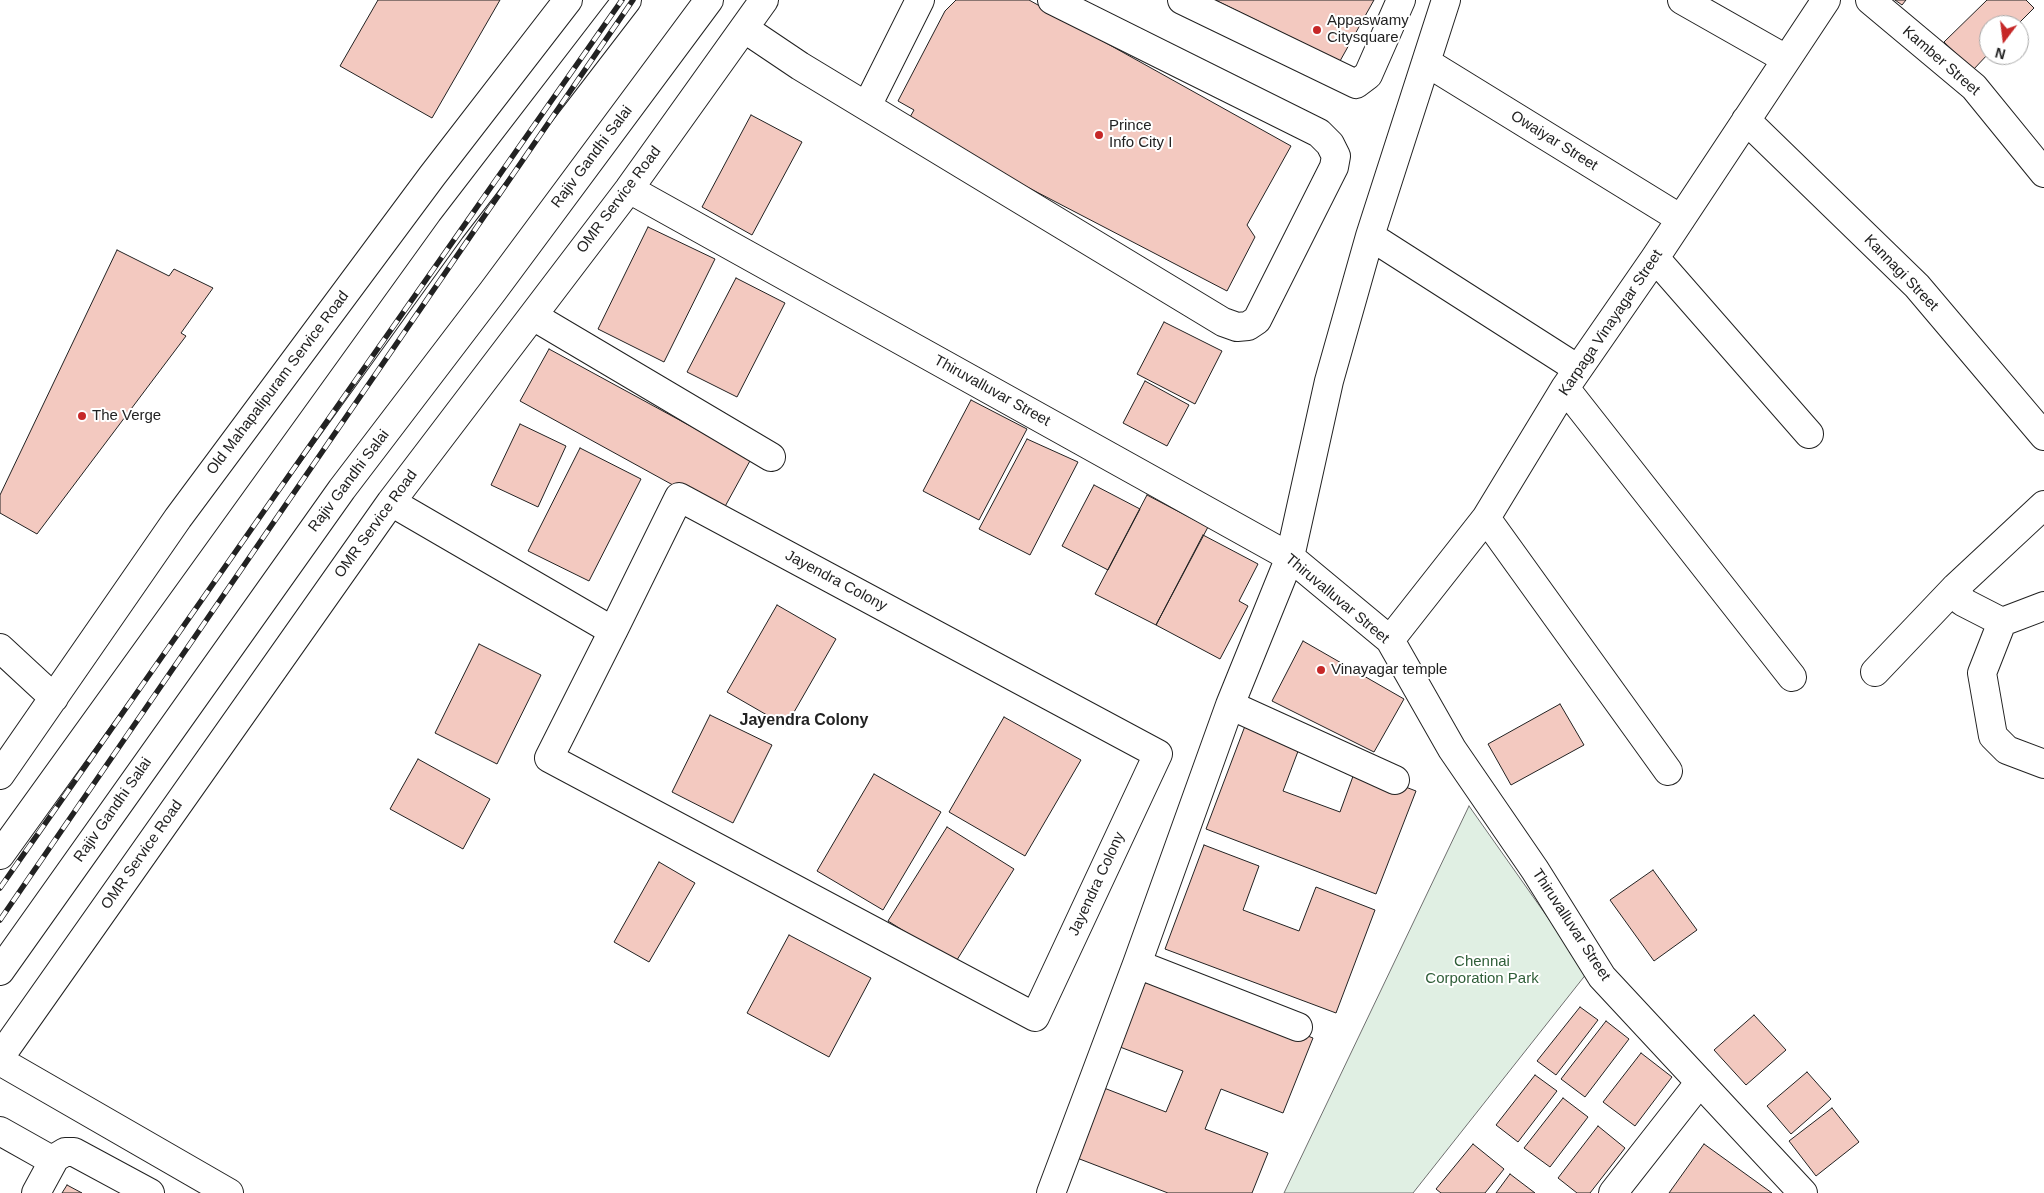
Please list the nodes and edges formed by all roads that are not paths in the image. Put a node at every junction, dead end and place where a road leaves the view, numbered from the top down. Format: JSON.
{"nodes":[{"id":1,"x":568,"y":0,"type":"edge"},
{"id":2,"x":627,"y":0,"type":"edge"},
{"id":3,"x":709,"y":0,"type":"edge"},
{"id":4,"x":764,"y":0,"type":"edge"},
{"id":5,"x":920,"y":0,"type":"edge"},
{"id":6,"x":1052,"y":0,"type":"edge"},
{"id":7,"x":1182,"y":0,"type":"edge"},
{"id":8,"x":1401,"y":0,"type":"edge"},
{"id":9,"x":1446,"y":0,"type":"edge"},
{"id":10,"x":1682,"y":0,"type":"edge"},
{"id":11,"x":1826,"y":0,"type":"edge"},
{"id":12,"x":1870,"y":0,"type":"edge"},
{"id":13,"x":745,"y":29,"type":"junction"},
{"id":14,"x":1786,"y":59,"type":"junction"},
{"id":15,"x":1426,"y":62,"type":"junction"},
{"id":16,"x":867,"y":106,"type":"junction"},
{"id":17,"x":1746,"y":120,"type":"junction"},
{"id":18,"x":2044,"y":172,"type":"edge"},
{"id":19,"x":629,"y":189,"type":"junction"},
{"id":20,"x":1681,"y":220,"type":"junction"},
{"id":21,"x":1370,"y":236,"type":"junction"},
{"id":22,"x":1655,"y":258,"type":"junction"},
{"id":23,"x":533,"y":316,"type":"junction"},
{"id":24,"x":1572,"y":379,"type":"junction"},
{"id":25,"x":1809,"y":434,"type":"dead end"},
{"id":26,"x":2044,"y":436,"type":"edge"},
{"id":27,"x":771,"y":457,"type":"dead end"},
{"id":28,"x":391,"y":502,"type":"junction"},
{"id":29,"x":2044,"y":505,"type":"edge"},
{"id":30,"x":1486,"y":518,"type":"junction"},
{"id":31,"x":1290,"y":557,"type":"junction"},
{"id":32,"x":1955,"y":588,"type":"junction"},
{"id":33,"x":2044,"y":606,"type":"edge"},
{"id":34,"x":2002,"y":622,"type":"junction"},
{"id":35,"x":613,"y":631,"type":"junction"},
{"id":36,"x":1390,"y":640,"type":"junction"},
{"id":37,"x":0,"y":648,"type":"edge"},
{"id":38,"x":1875,"y":672,"type":"dead end"},
{"id":39,"x":1792,"y":677,"type":"dead end"},
{"id":40,"x":54,"y":698,"type":"junction"},
{"id":41,"x":1230,"y":705,"type":"junction"},
{"id":42,"x":2044,"y":764,"type":"edge"},
{"id":43,"x":1668,"y":771,"type":"dead end"},
{"id":44,"x":0,"y":775,"type":"edge"},
{"id":45,"x":1395,"y":780,"type":"dead end"},
{"id":46,"x":0,"y":855,"type":"edge"},
{"id":47,"x":1137,"y":964,"type":"junction"},
{"id":48,"x":0,"y":971,"type":"edge"},
{"id":49,"x":1298,"y":1027,"type":"dead end"},
{"id":50,"x":0,"y":1057,"type":"edge"},
{"id":51,"x":0,"y":1061,"type":"edge"},
{"id":52,"x":1700,"y":1082,"type":"junction"},
{"id":53,"x":0,"y":1131,"type":"edge"},
{"id":54,"x":55,"y":1158,"type":"junction"},
{"id":55,"x":36,"y":1193,"type":"edge"},
{"id":56,"x":150,"y":1193,"type":"edge"},
{"id":57,"x":229,"y":1193,"type":"edge"},
{"id":58,"x":1052,"y":1193,"type":"edge"},
{"id":59,"x":1613,"y":1193,"type":"edge"},
{"id":60,"x":1803,"y":1193,"type":"edge"}],
"edges":[{"from":1,"to":40,"type":"street","name":"Old Mahapalipuram Service Road"},
{"from":2,"to":46,"type":"street"},
{"from":3,"to":48,"type":"street","name":"Rajiv Gandhi Salai"},
{"from":4,"to":13,"type":"street","name":"OMR Service Road"},
{"from":5,"to":16,"type":"street"},
{"from":6,"to":16,"type":"street"},
{"from":7,"to":8,"type":"street"},
{"from":9,"to":15,"type":"street"},
{"from":10,"to":14,"type":"street"},
{"from":11,"to":14,"type":"street","name":"Karpaga Vinayagar Street"},
{"from":12,"to":18,"type":"street","name":"Kamber Street"},
{"from":13,"to":16,"type":"street"},
{"from":13,"to":19,"type":"street","name":"OMR Service Road"},
{"from":14,"to":17,"type":"street","name":"Karpaga Vinayagar Street"},
{"from":15,"to":20,"type":"street","name":"Owaiyar Street"},
{"from":15,"to":21,"type":"street"},
{"from":17,"to":20,"type":"street","name":"Karpaga Vinayagar Street"},
{"from":17,"to":26,"type":"street","name":"Kannagi Street"},
{"from":19,"to":23,"type":"street","name":"OMR Service Road"},
{"from":19,"to":31,"type":"street","name":"Thiruvalluvar Street"},
{"from":20,"to":22,"type":"street","name":"Karpaga Vinayagar Street"},
{"from":21,"to":24,"type":"street"},
{"from":21,"to":31,"type":"street"},
{"from":22,"to":24,"type":"street","name":"Karpaga Vinayagar Street"},
{"from":22,"to":25,"type":"street"},
{"from":23,"to":27,"type":"street"},
{"from":23,"to":28,"type":"street","name":"OMR Service Road"},
{"from":24,"to":30,"type":"street","name":"Karpaga Vinayagar Street"},
{"from":24,"to":39,"type":"street"},
{"from":28,"to":35,"type":"street"},
{"from":28,"to":50,"type":"street","name":"OMR Service Road"},
{"from":29,"to":32,"type":"street"},
{"from":30,"to":36,"type":"street","name":"Karpaga Vinayagar Street"},
{"from":30,"to":43,"type":"street"},
{"from":31,"to":36,"type":"street","name":"Thiruvalluvar Street"},
{"from":31,"to":41,"type":"street"},
{"from":32,"to":34,"type":"street"},
{"from":32,"to":38,"type":"street"},
{"from":33,"to":34,"type":"street"},
{"from":34,"to":42,"type":"street"},
{"from":35,"to":35,"type":"street","name":"Jayendra Colony"},
{"from":36,"to":52,"type":"street","name":"Thiruvalluvar Street"},
{"from":37,"to":40,"type":"street"},
{"from":40,"to":44,"type":"street","name":"Old Mahapalipuram Service Road"},
{"from":41,"to":45,"type":"street"},
{"from":41,"to":47,"type":"street"},
{"from":47,"to":49,"type":"street"},
{"from":47,"to":58,"type":"street"},
{"from":51,"to":57,"type":"street"},
{"from":52,"to":59,"type":"street"},
{"from":52,"to":60,"type":"street","name":"Thiruvalluvar Street"},
{"from":53,"to":54,"type":"street"},
{"from":54,"to":55,"type":"street"},
{"from":54,"to":56,"type":"street"}]}
